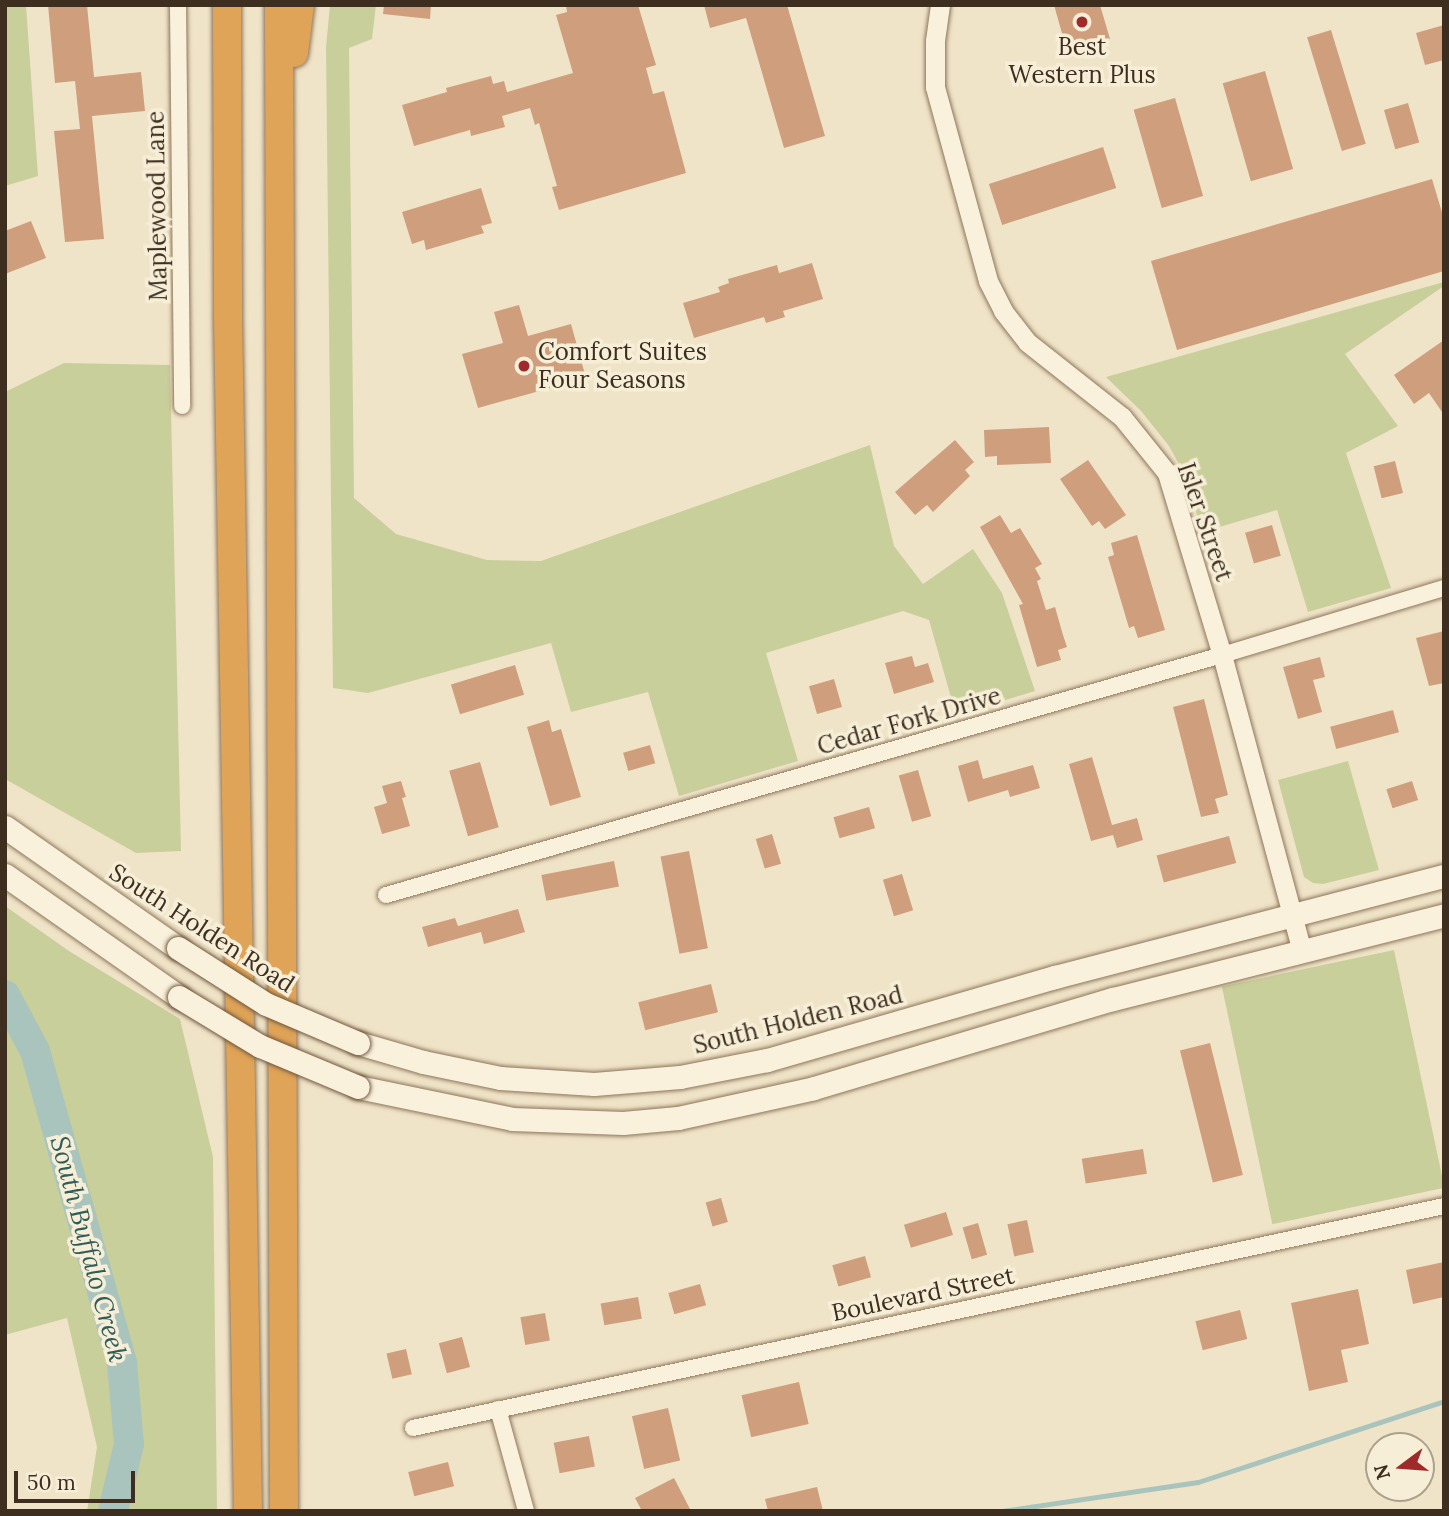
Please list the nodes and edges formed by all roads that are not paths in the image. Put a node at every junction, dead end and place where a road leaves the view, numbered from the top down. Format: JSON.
{"nodes":[{"id":1,"x":178,"y":5,"type":"edge"},
{"id":2,"x":220,"y":5,"type":"edge"},
{"id":3,"x":227,"y":5,"type":"edge"},
{"id":4,"x":279,"y":5,"type":"edge"},
{"id":5,"x":300,"y":5,"type":"edge"},
{"id":6,"x":940,"y":5,"type":"edge"},
{"id":7,"x":230,"y":149,"type":"junction"},
{"id":8,"x":281,"y":153,"type":"junction"},
{"id":9,"x":182,"y":405,"type":"dead end"},
{"id":10,"x":1444,"y":588,"type":"edge"},
{"id":11,"x":1222,"y":655,"type":"junction"},
{"id":12,"x":5,"y":827,"type":"edge"},
{"id":13,"x":5,"y":875,"type":"edge"},
{"id":14,"x":1444,"y":876,"type":"edge"},
{"id":15,"x":386,"y":895,"type":"dead end"},
{"id":16,"x":1444,"y":915,"type":"edge"},
{"id":17,"x":1292,"y":916,"type":"junction"},
{"id":18,"x":1301,"y":952,"type":"junction"},
{"id":19,"x":1444,"y":1206,"type":"edge"},
{"id":20,"x":498,"y":1409,"type":"junction"},
{"id":21,"x":413,"y":1428,"type":"dead end"},
{"id":22,"x":248,"y":1511,"type":"edge"},
{"id":23,"x":284,"y":1511,"type":"edge"},
{"id":24,"x":526,"y":1511,"type":"edge"}],
"edges":[{"from":1,"to":9,"type":"street","name":"Maplewood Lane"},
{"from":2,"to":7,"type":"highway"},
{"from":3,"to":7,"type":"highway"},
{"from":4,"to":8,"type":"highway"},
{"from":5,"to":8,"type":"highway"},
{"from":6,"to":11,"type":"street","name":"Isler Street"},
{"from":7,"to":22,"type":"highway"},
{"from":8,"to":23,"type":"highway"},
{"from":10,"to":11,"type":"street","name":"Cedar Fork Drive"},
{"from":11,"to":15,"type":"street","name":"Cedar Fork Drive"},
{"from":11,"to":17,"type":"street","name":"Isler Street"},
{"from":12,"to":17,"type":"main road","name":"South Holden Road","bridge":true},
{"from":13,"to":18,"type":"main road","bridge":true},
{"from":14,"to":17,"type":"main road","name":"South Holden Road"},
{"from":16,"to":18,"type":"main road"},
{"from":17,"to":18,"type":"street","name":"Isler Street"},
{"from":19,"to":20,"type":"street","name":"Boulevard Street"},
{"from":20,"to":21,"type":"street","name":"Boulevard Street"},
{"from":20,"to":24,"type":"street"}]}
